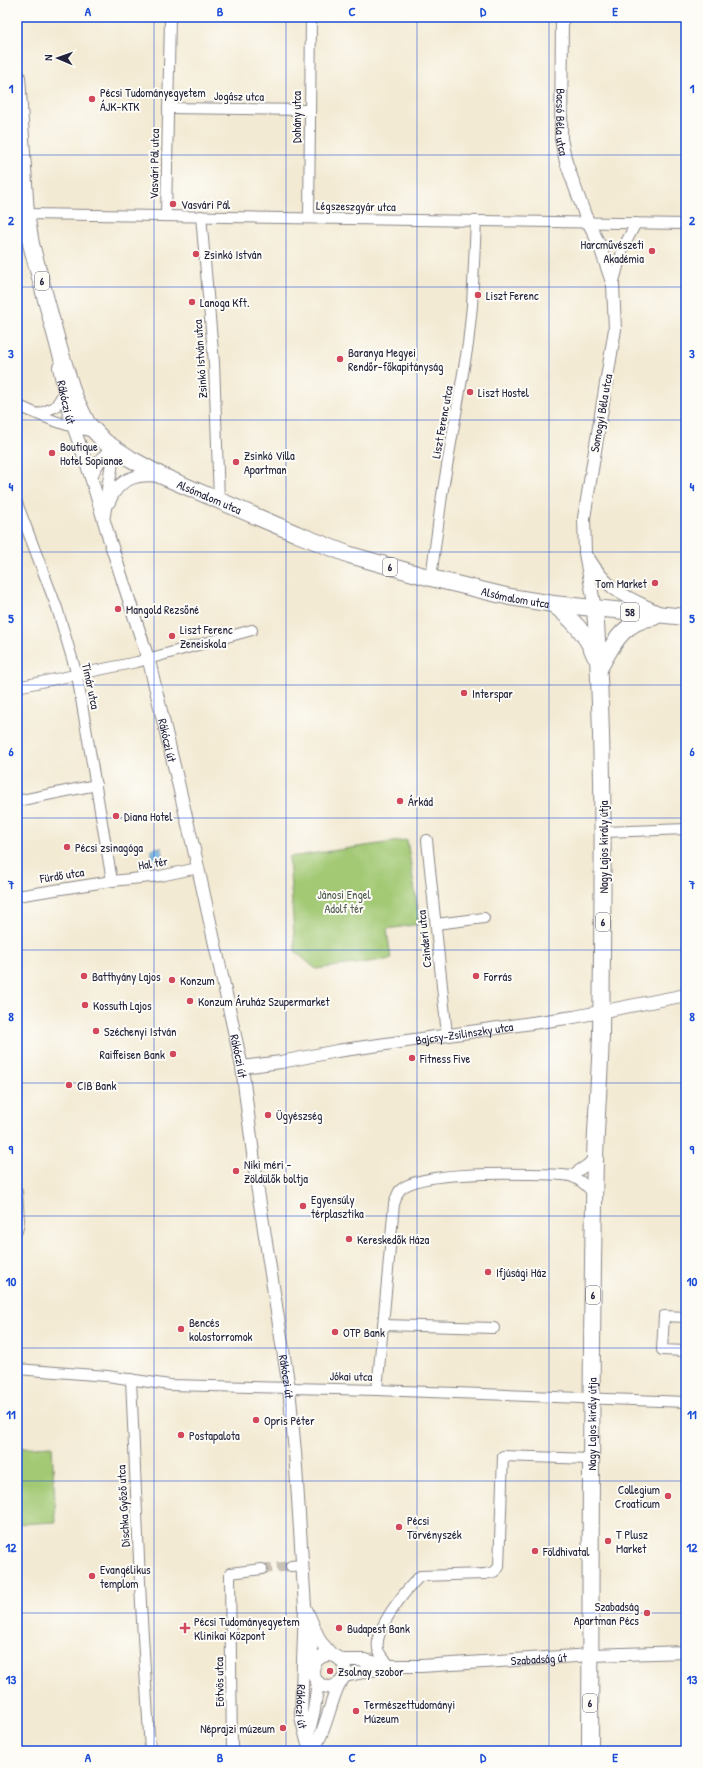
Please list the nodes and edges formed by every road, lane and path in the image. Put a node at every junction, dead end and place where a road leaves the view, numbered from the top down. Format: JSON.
{"nodes":[{"id":1,"x":170,"y":17,"type":"edge"},
{"id":2,"x":311,"y":17,"type":"edge"},
{"id":3,"x":562,"y":17,"type":"edge"},
{"id":4,"x":17,"y":77,"type":"edge"},
{"id":5,"x":168,"y":108,"type":"junction"},
{"id":6,"x":309,"y":110,"type":"junction"},
{"id":7,"x":19,"y":144,"type":"edge"},
{"id":8,"x":26,"y":214,"type":"junction"},
{"id":9,"x":166,"y":216,"type":"junction"},
{"id":10,"x":201,"y":216,"type":"junction"},
{"id":11,"x":309,"y":218,"type":"junction"},
{"id":12,"x":476,"y":221,"type":"junction"},
{"id":13,"x":588,"y":222,"type":"junction"},
{"id":14,"x":636,"y":223,"type":"junction"},
{"id":15,"x":686,"y":224,"type":"edge"},
{"id":16,"x":612,"y":285,"type":"junction"},
{"id":17,"x":59,"y":348,"type":"junction"},
{"id":18,"x":64,"y":393,"type":"junction"},
{"id":19,"x":17,"y":405,"type":"edge"},
{"id":20,"x":38,"y":414,"type":"junction"},
{"id":21,"x":74,"y":428,"type":"junction"},
{"id":22,"x":95,"y":432,"type":"junction"},
{"id":23,"x":114,"y":449,"type":"junction"},
{"id":24,"x":162,"y":476,"type":"junction"},
{"id":25,"x":91,"y":477,"type":"junction"},
{"id":26,"x":219,"y":500,"type":"junction"},
{"id":27,"x":17,"y":503,"type":"edge"},
{"id":28,"x":103,"y":518,"type":"junction"},
{"id":29,"x":20,"y":519,"type":"edge"},
{"id":30,"x":585,"y":553,"type":"junction"},
{"id":31,"x":431,"y":578,"type":"junction"},
{"id":32,"x":553,"y":604,"type":"junction"},
{"id":33,"x":595,"y":609,"type":"junction"},
{"id":34,"x":664,"y":615,"type":"junction"},
{"id":35,"x":686,"y":617,"type":"edge"},
{"id":36,"x":252,"y":630,"type":"dead end"},
{"id":37,"x":148,"y":659,"type":"junction"},
{"id":38,"x":600,"y":667,"type":"junction"},
{"id":39,"x":77,"y":675,"type":"junction"},
{"id":40,"x":17,"y":687,"type":"edge"},
{"id":41,"x":96,"y":785,"type":"junction"},
{"id":42,"x":17,"y":801,"type":"edge"},
{"id":43,"x":686,"y":829,"type":"edge"},
{"id":44,"x":604,"y":832,"type":"junction"},
{"id":45,"x":427,"y":840,"type":"dead end"},
{"id":46,"x":198,"y":868,"type":"junction"},
{"id":47,"x":112,"y":881,"type":"junction"},
{"id":48,"x":17,"y":896,"type":"edge"},
{"id":49,"x":484,"y":918,"type":"dead end"},
{"id":50,"x":436,"y":924,"type":"junction"},
{"id":51,"x":686,"y":996,"type":"edge"},
{"id":52,"x":601,"y":1012,"type":"junction"},
{"id":53,"x":447,"y":1035,"type":"junction"},
{"id":54,"x":242,"y":1067,"type":"junction"},
{"id":55,"x":595,"y":1157,"type":"junction"},
{"id":56,"x":572,"y":1176,"type":"junction"},
{"id":57,"x":17,"y":1192,"type":"edge"},
{"id":58,"x":594,"y":1194,"type":"junction"},
{"id":59,"x":17,"y":1231,"type":"edge"},
{"id":60,"x":686,"y":1317,"type":"edge"},
{"id":61,"x":383,"y":1325,"type":"junction"},
{"id":62,"x":494,"y":1328,"type":"dead end"},
{"id":63,"x":686,"y":1351,"type":"edge"},
{"id":64,"x":17,"y":1369,"type":"edge"},
{"id":65,"x":131,"y":1379,"type":"junction"},
{"id":66,"x":289,"y":1388,"type":"junction"},
{"id":67,"x":377,"y":1390,"type":"junction"},
{"id":68,"x":591,"y":1397,"type":"junction"},
{"id":69,"x":686,"y":1402,"type":"edge"},
{"id":70,"x":590,"y":1459,"type":"junction"},
{"id":71,"x":262,"y":1569,"type":"tunnel mouth"},
{"id":72,"x":305,"y":1607,"type":"junction"},
{"id":73,"x":304,"y":1623,"type":"junction"},
{"id":74,"x":686,"y":1652,"type":"edge"},
{"id":75,"x":591,"y":1655,"type":"junction"},
{"id":76,"x":337,"y":1657,"type":"junction"},
{"id":77,"x":315,"y":1663,"type":"junction"},
{"id":78,"x":391,"y":1666,"type":"junction"},
{"id":79,"x":342,"y":1680,"type":"junction"},
{"id":80,"x":318,"y":1682,"type":"junction"},
{"id":81,"x":308,"y":1748,"type":"edge"},
{"id":82,"x":150,"y":1751,"type":"edge"},
{"id":83,"x":232,"y":1751,"type":"edge"},
{"id":84,"x":590,"y":1751,"type":"edge"}],
"edges":[{"from":1,"to":5,"type":"street","name":"Vasvári Pál utca"},
{"from":2,"to":6,"type":"street","name":"Dohány utca"},
{"from":3,"to":13,"type":"street","name":"Bacsó Béla utca"},
{"from":4,"to":7,"type":"main road","name":"Rákóczi út","number":"6"},
{"from":5,"to":6,"type":"street","name":"Jogász utca"},
{"from":5,"to":9,"type":"street","name":"Vasvári Pál utca"},
{"from":6,"to":11,"type":"street","name":"Dohány utca"},
{"from":7,"to":8,"type":"main road","name":"Rákóczi út","number":"6"},
{"from":8,"to":9,"type":"street","name":"Légszeszgyár utca"},
{"from":8,"to":17,"type":"main road","name":"Rákóczi út","number":"6"},
{"from":9,"to":10,"type":"street","name":"Légszeszgyár utca"},
{"from":10,"to":11,"type":"street","name":"Légszeszgyár utca"},
{"from":10,"to":26,"type":"street","name":"Zsinkó István utca"},
{"from":11,"to":12,"type":"street","name":"Légszeszgyár utca"},
{"from":12,"to":13,"type":"street","name":"Légszeszgyár utca"},
{"from":12,"to":31,"type":"street","name":"Liszt Ferenc utca"},
{"from":13,"to":14,"type":"street","name":"Légszeszgyár utca"},
{"from":13,"to":16,"type":"street","name":"Somogyi Béla utca"},
{"from":14,"to":15,"type":"street","name":"Légszeszgyár utca"},
{"from":14,"to":16,"type":"street"},
{"from":16,"to":30,"type":"street","name":"Somogyi Béla utca"},
{"from":17,"to":18,"type":"street","name":"Rákóczi út"},
{"from":17,"to":22,"type":"main road","name":"Rákóczi út","number":"6"},
{"from":18,"to":20,"type":"street"},
{"from":18,"to":21,"type":"street","name":"Rákóczi út"},
{"from":19,"to":20,"type":"street"},
{"from":20,"to":21,"type":"street"},
{"from":21,"to":22,"type":"street"},
{"from":21,"to":25,"type":"street","name":"Rákóczi út"},
{"from":22,"to":23,"type":"main road","name":"Rákóczi út","number":"6"},
{"from":23,"to":24,"type":"main road","name":"Alsómalom utca","number":"6"},
{"from":23,"to":25,"type":"street"},
{"from":23,"to":28,"type":"street","name":"Rákóczi út"},
{"from":24,"to":26,"type":"main road","name":"Alsómalom utca","number":"6"},
{"from":24,"to":28,"type":"street"},
{"from":25,"to":28,"type":"street","name":"Rákóczi út"},
{"from":26,"to":31,"type":"main road","name":"Alsómalom utca","number":"6"},
{"from":27,"to":29,"type":"street","name":"Tímár utca"},
{"from":28,"to":37,"type":"street","name":"Rákóczi út"},
{"from":29,"to":39,"type":"street","name":"Tímár utca"},
{"from":30,"to":33,"type":"street","name":"Somogyi Béla utca"},
{"from":30,"to":34,"type":"street"},
{"from":31,"to":32,"type":"main road","name":"Alsómalom utca","number":"6"},
{"from":32,"to":33,"type":"main road","name":"Alsómalom utca","number":"6"},
{"from":32,"to":38,"type":"main road","number":"6"},
{"from":33,"to":34,"type":"main road","name":"Alsómalom utca","number":"58"},
{"from":33,"to":38,"type":"main road","name":"Nagy Lajos király útja","number":"6"},
{"from":34,"to":35,"type":"main road","name":"Alsómalom utca","number":"58"},
{"from":34,"to":38,"type":"main road"},
{"from":36,"to":37,"type":"street"},
{"from":37,"to":39,"type":"street"},
{"from":37,"to":46,"type":"street","name":"Rákóczi út"},
{"from":38,"to":44,"type":"main road","name":"Nagy Lajos király útja","number":"6"},
{"from":39,"to":40,"type":"street"},
{"from":39,"to":41,"type":"street","name":"Tímár utca"},
{"from":41,"to":42,"type":"street"},
{"from":41,"to":47,"type":"street","name":"Tímár utca"},
{"from":43,"to":44,"type":"street"},
{"from":44,"to":52,"type":"main road","name":"Nagy Lajos király útja","number":"6"},
{"from":45,"to":50,"type":"street","name":"Czinderi utca"},
{"from":46,"to":47,"type":"street","name":"Hal tér"},
{"from":46,"to":54,"type":"street","name":"Rákóczi út"},
{"from":47,"to":48,"type":"street","name":"Fürdő utca"},
{"from":49,"to":50,"type":"street"},
{"from":50,"to":53,"type":"street","name":"Czinderi utca"},
{"from":51,"to":52,"type":"street","name":"Bajcsy-Zsilinszky utca"},
{"from":52,"to":53,"type":"street","name":"Bajcsy-Zsilinszky utca"},
{"from":52,"to":55,"type":"main road","name":"Nagy Lajos király útja","number":"6"},
{"from":53,"to":54,"type":"street","name":"Bajcsy-Zsilinszky utca"},
{"from":54,"to":66,"type":"street","name":"Rákóczi út"},
{"from":55,"to":56,"type":"street"},
{"from":55,"to":58,"type":"main road","name":"Nagy Lajos király útja","number":"6"},
{"from":56,"to":58,"type":"street"},
{"from":56,"to":61,"type":"street"},
{"from":57,"to":59,"type":"street"},
{"from":58,"to":68,"type":"main road","name":"Nagy Lajos király útja","number":"6"},
{"from":60,"to":63,"type":"street"},
{"from":61,"to":62,"type":"street"},
{"from":61,"to":67,"type":"street"},
{"from":64,"to":65,"type":"street","name":"Jókai utca"},
{"from":65,"to":66,"type":"street","name":"Jókai utca"},
{"from":65,"to":82,"type":"street","name":"Dischka Győző utca"},
{"from":66,"to":67,"type":"street","name":"Jókai utca"},
{"from":66,"to":72,"type":"street","name":"Rákóczi út"},
{"from":67,"to":68,"type":"street","name":"Jókai utca"},
{"from":68,"to":69,"type":"street","name":"Jókai utca"},
{"from":68,"to":70,"type":"main road","name":"Nagy Lajos király útja","number":"6"},
{"from":70,"to":75,"type":"main road","name":"Nagy Lajos király útja","number":"6"},
{"from":70,"to":78,"type":"street"},
{"from":71,"to":83,"type":"street","name":"Eötvös utca"},
{"from":72,"to":73,"type":"street","name":"Rákóczi út"},
{"from":72,"to":76,"type":"street","name":"Rákóczi út"},
{"from":73,"to":77,"type":"street","name":"Rákóczi út"},
{"from":73,"to":81,"type":"street","name":"Rákóczi út"},
{"from":74,"to":75,"type":"street","name":"Szabadság út"},
{"from":75,"to":78,"type":"street","name":"Szabadság út"},
{"from":75,"to":84,"type":"main road","number":"6"},
{"from":76,"to":77,"type":"street"},
{"from":76,"to":78,"type":"street","name":"Szabadság út"},
{"from":76,"to":79,"type":"street"},
{"from":77,"to":80,"type":"street"},
{"from":78,"to":79,"type":"street","name":"Szabadság út"},
{"from":79,"to":80,"type":"street"},
{"from":79,"to":81,"type":"street","name":"Rákóczi út"},
{"from":80,"to":81,"type":"street","name":"Rákóczi út"}]}
